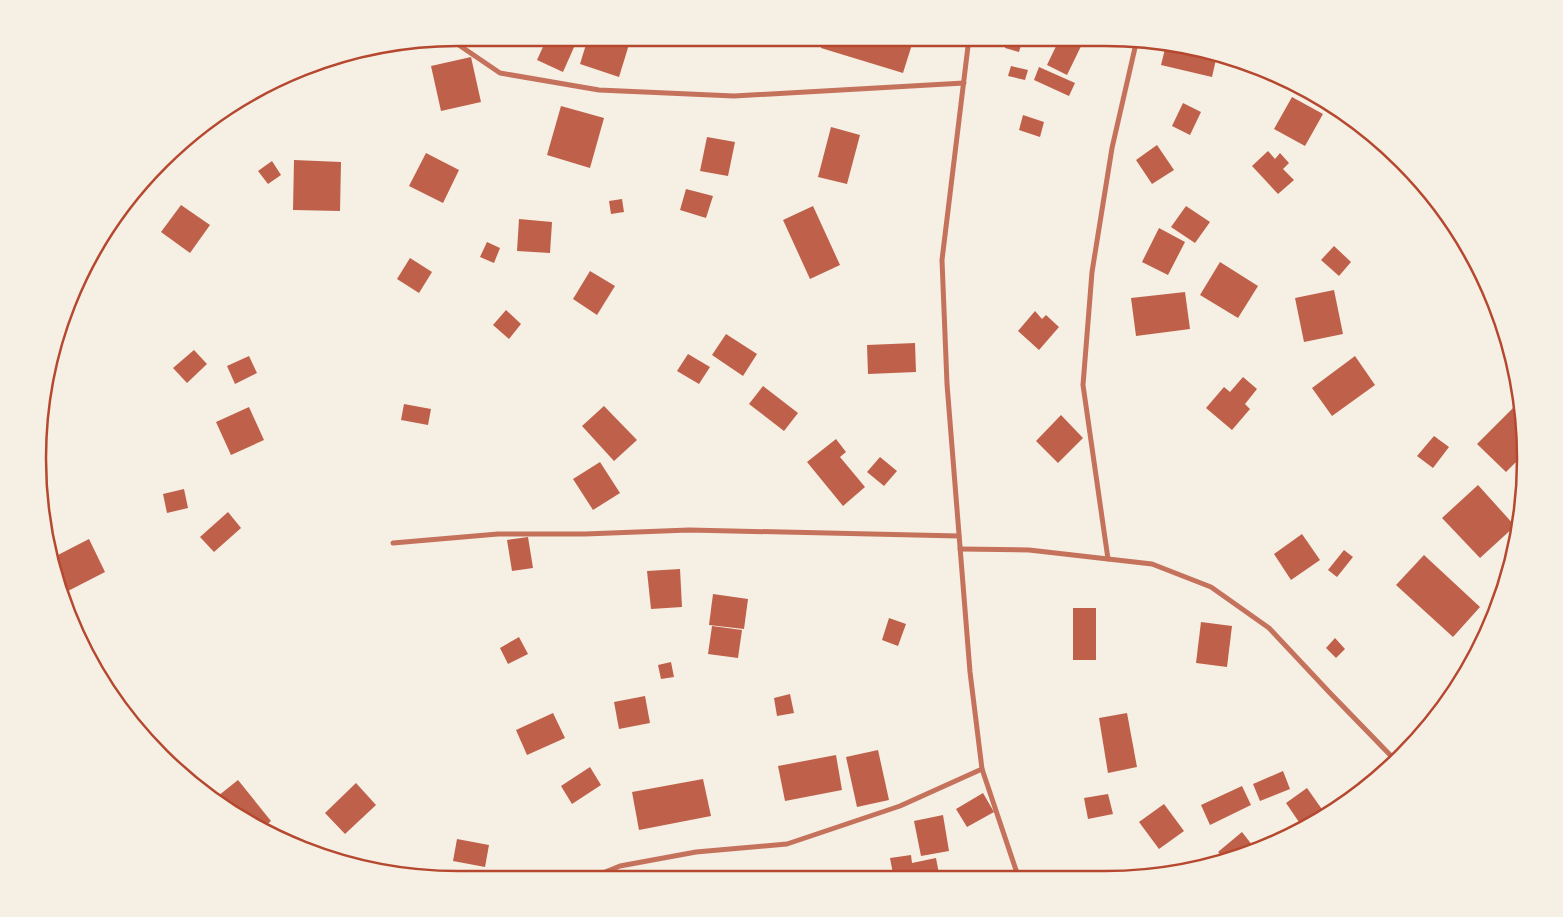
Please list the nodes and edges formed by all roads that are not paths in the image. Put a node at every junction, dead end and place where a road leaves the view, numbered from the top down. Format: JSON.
{"nodes":[{"id":1,"x":460,"y":46,"type":"edge"},
{"id":2,"x":969,"y":46,"type":"edge"},
{"id":3,"x":1135,"y":47,"type":"edge"},
{"id":4,"x":964,"y":83,"type":"junction"},
{"id":5,"x":959,"y":536,"type":"junction"},
{"id":6,"x":393,"y":543,"type":"dead end"},
{"id":7,"x":960,"y":549,"type":"junction"},
{"id":8,"x":1108,"y":559,"type":"junction"},
{"id":9,"x":1390,"y":755,"type":"edge"},
{"id":10,"x":982,"y":769,"type":"junction"},
{"id":11,"x":608,"y":871,"type":"edge"},
{"id":12,"x":1017,"y":871,"type":"edge"}],
"edges":[{"from":1,"to":4,"type":"street"},
{"from":2,"to":4,"type":"street"},
{"from":3,"to":8,"type":"street"},
{"from":4,"to":5,"type":"street"},
{"from":5,"to":6,"type":"street"},
{"from":5,"to":7,"type":"street"},
{"from":7,"to":8,"type":"street"},
{"from":7,"to":10,"type":"street"},
{"from":8,"to":9,"type":"street"},
{"from":10,"to":11,"type":"street"},
{"from":10,"to":12,"type":"street"}]}
